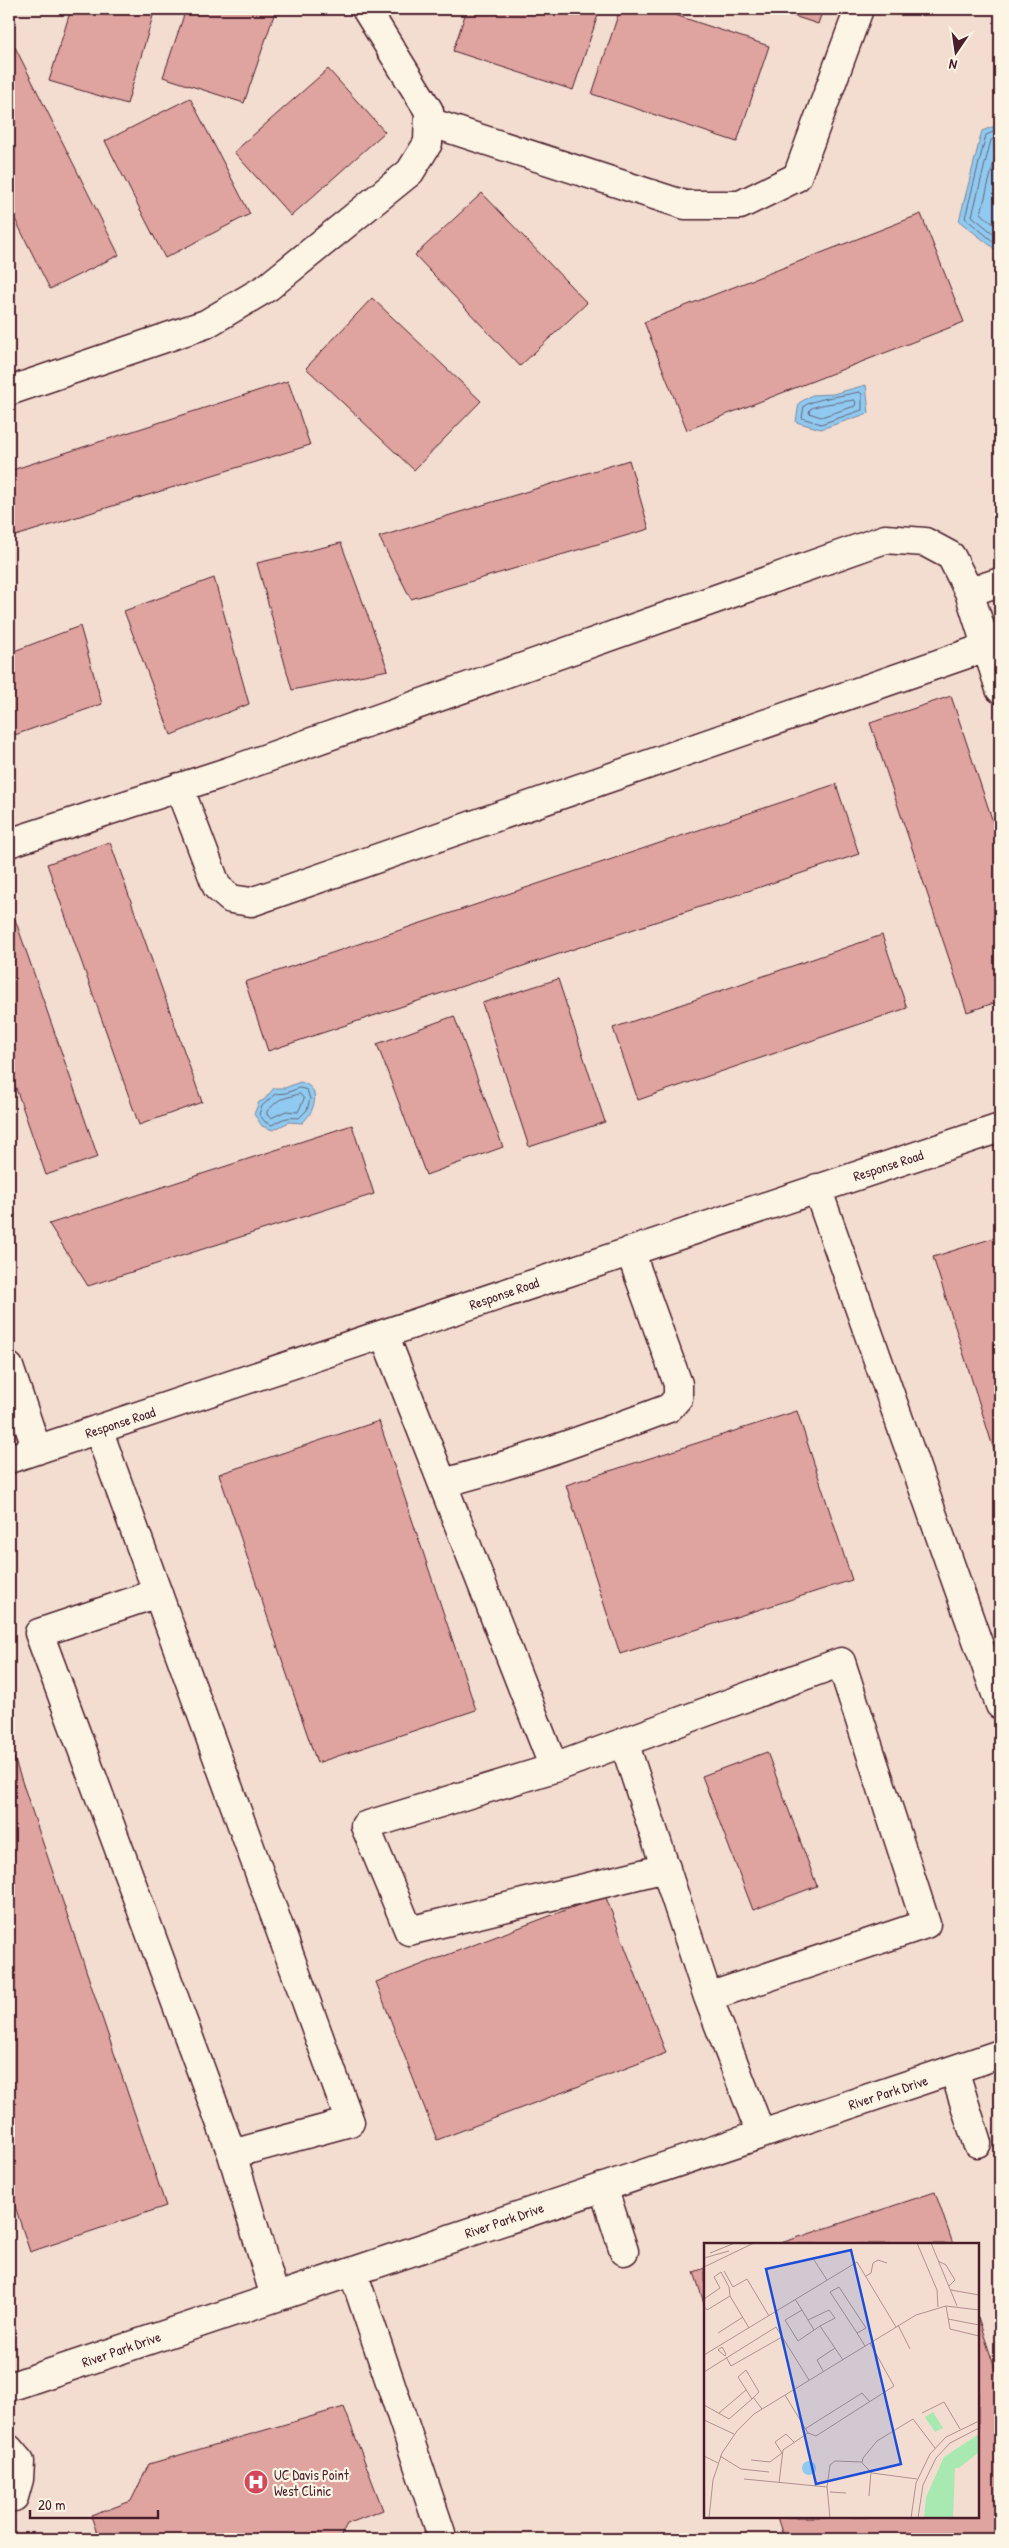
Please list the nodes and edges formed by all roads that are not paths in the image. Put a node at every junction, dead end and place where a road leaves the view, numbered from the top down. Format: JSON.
{"nodes":[{"id":1,"x":366,"y":9,"type":"edge"},
{"id":2,"x":859,"y":9,"type":"edge"},
{"id":3,"x":428,"y":122,"type":"junction"},
{"id":4,"x":9,"y":391,"type":"edge"},
{"id":5,"x":1000,"y":582,"type":"edge"},
{"id":6,"x":969,"y":592,"type":"junction"},
{"id":7,"x":987,"y":648,"type":"junction"},
{"id":8,"x":1000,"y":689,"type":"edge"},
{"id":9,"x":179,"y":787,"type":"junction"},
{"id":10,"x":9,"y":843,"type":"edge"},
{"id":11,"x":1000,"y":1128,"type":"edge"},
{"id":12,"x":817,"y":1188,"type":"junction"},
{"id":13,"x":630,"y":1250,"type":"junction"},
{"id":14,"x":384,"y":1334,"type":"junction"},
{"id":15,"x":9,"y":1367,"type":"edge"},
{"id":16,"x":98,"y":1430,"type":"junction"},
{"id":17,"x":36,"y":1450,"type":"junction"},
{"id":18,"x":9,"y":1459,"type":"edge"},
{"id":19,"x":443,"y":1483,"type":"junction"},
{"id":20,"x":158,"y":1593,"type":"junction"},
{"id":21,"x":1000,"y":1705,"type":"edge"},
{"id":22,"x":624,"y":1742,"type":"junction"},
{"id":23,"x":554,"y":1768,"type":"junction"},
{"id":24,"x":666,"y":1868,"type":"junction"},
{"id":25,"x":708,"y":1997,"type":"junction"},
{"id":26,"x":1000,"y":2054,"type":"edge"},
{"id":27,"x":954,"y":2070,"type":"junction"},
{"id":28,"x":761,"y":2134,"type":"junction"},
{"id":29,"x":977,"y":2143,"type":"dead end"},
{"id":30,"x":232,"y":2154,"type":"junction"},
{"id":31,"x":603,"y":2187,"type":"junction"},
{"id":32,"x":624,"y":2251,"type":"dead end"},
{"id":33,"x":353,"y":2272,"type":"junction"},
{"id":34,"x":275,"y":2297,"type":"junction"},
{"id":35,"x":9,"y":2387,"type":"edge"},
{"id":36,"x":9,"y":2448,"type":"edge"},
{"id":37,"x":14,"y":2497,"type":"dead end"},
{"id":38,"x":441,"y":2534,"type":"dead end"}],
"edges":[{"from":1,"to":3,"type":"street"},
{"from":2,"to":3,"type":"street"},
{"from":3,"to":4,"type":"street"},
{"from":5,"to":6,"type":"street"},
{"from":6,"to":7,"type":"street"},
{"from":6,"to":9,"type":"street"},
{"from":7,"to":8,"type":"street"},
{"from":7,"to":9,"type":"street"},
{"from":9,"to":10,"type":"street"},
{"from":11,"to":12,"type":"street","name":"Response Road"},
{"from":12,"to":13,"type":"street","name":"Response Road"},
{"from":12,"to":21,"type":"street"},
{"from":13,"to":14,"type":"street","name":"Response Road"},
{"from":13,"to":19,"type":"street"},
{"from":14,"to":16,"type":"street","name":"Response Road"},
{"from":14,"to":19,"type":"street"},
{"from":15,"to":17,"type":"street"},
{"from":16,"to":17,"type":"street","name":"Response Road"},
{"from":16,"to":20,"type":"street"},
{"from":17,"to":18,"type":"street","name":"Response Road"},
{"from":19,"to":23,"type":"street"},
{"from":20,"to":30,"type":"street"},
{"from":20,"to":30,"type":"street"},
{"from":22,"to":23,"type":"street"},
{"from":22,"to":24,"type":"street"},
{"from":22,"to":25,"type":"street"},
{"from":23,"to":24,"type":"street"},
{"from":24,"to":25,"type":"street"},
{"from":25,"to":28,"type":"street"},
{"from":26,"to":27,"type":"street","name":"River Park Drive"},
{"from":27,"to":28,"type":"street","name":"River Park Drive"},
{"from":27,"to":29,"type":"street"},
{"from":28,"to":31,"type":"street","name":"River Park Drive"},
{"from":30,"to":34,"type":"street"},
{"from":31,"to":32,"type":"street"},
{"from":31,"to":33,"type":"street","name":"River Park Drive"},
{"from":33,"to":34,"type":"street","name":"River Park Drive"},
{"from":33,"to":38,"type":"street"},
{"from":34,"to":35,"type":"street","name":"River Park Drive"},
{"from":36,"to":37,"type":"street"}]}
